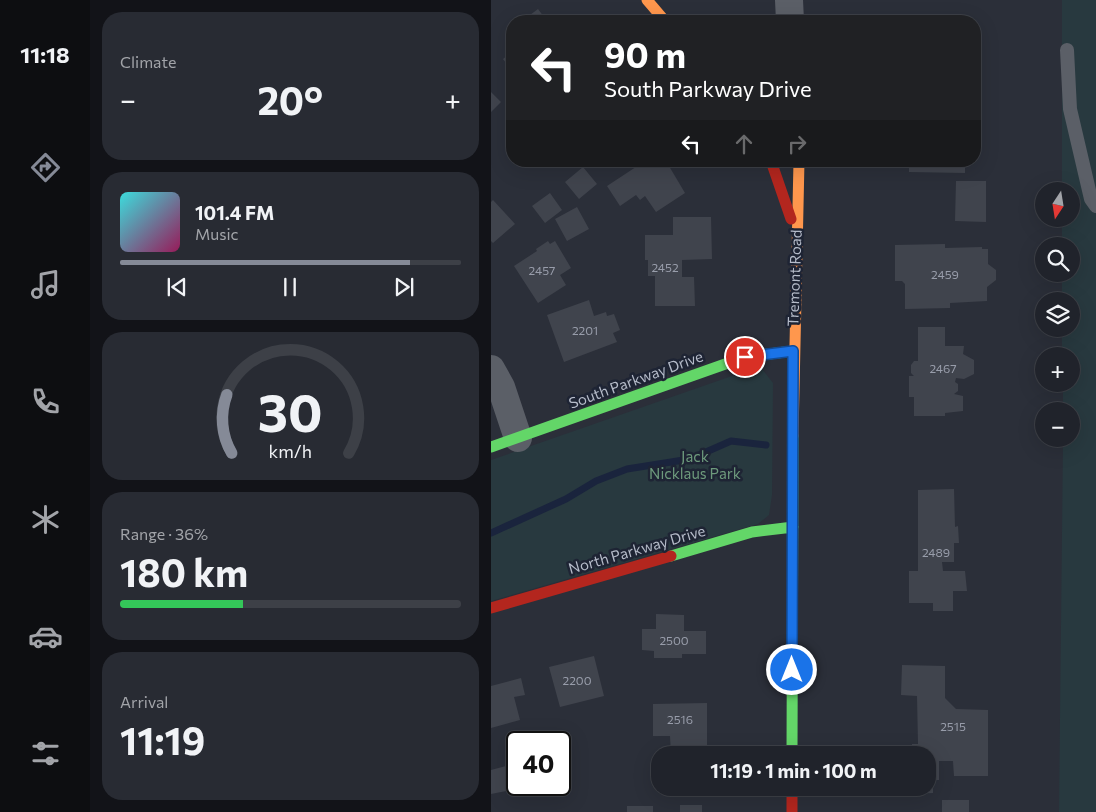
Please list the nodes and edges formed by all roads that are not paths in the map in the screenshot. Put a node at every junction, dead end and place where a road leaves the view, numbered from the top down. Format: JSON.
{"nodes":[{"id":1,"x":647,"y":0,"type":"edge"},
{"id":2,"x":789,"y":0,"type":"edge"},
{"id":3,"x":660,"y":15,"type":"edge"},
{"id":4,"x":790,"y":15,"type":"edge"},
{"id":5,"x":1067,"y":50,"type":"dead end"},
{"id":6,"x":773,"y":167,"type":"edge"},
{"id":7,"x":799,"y":167,"type":"edge"},
{"id":8,"x":1096,"y":206,"type":"edge"},
{"id":9,"x":796,"y":236,"type":"junction"},
{"id":10,"x":793,"y":351,"type":"junction"},
{"id":11,"x":491,"y":369,"type":"edge"},
{"id":12,"x":518,"y":438,"type":"junction"},
{"id":13,"x":491,"y":448,"type":"edge"},
{"id":14,"x":793,"y":527,"type":"junction"},
{"id":15,"x":491,"y":608,"type":"edge"},
{"id":16,"x":792,"y":746,"type":"edge"},
{"id":17,"x":792,"y":796,"type":"edge"},
{"id":18,"x":792,"y":812,"type":"edge"}],
"edges":[{"from":1,"to":3,"type":"street"},
{"from":2,"to":4,"type":"street"},
{"from":5,"to":8,"type":"lane"},
{"from":6,"to":9,"type":"street"},
{"from":7,"to":9,"type":"street","name":"Tremont Road"},
{"from":9,"to":10,"type":"street","name":"Tremont Road"},
{"from":10,"to":12,"type":"street","name":"South Parkway Drive"},
{"from":10,"to":14,"type":"street","name":"Tremont Road"},
{"from":11,"to":12,"type":"street"},
{"from":12,"to":13,"type":"street","name":"South Parkway Drive"},
{"from":14,"to":15,"type":"street","name":"North Parkway Drive"},
{"from":14,"to":16,"type":"street","name":"Tremont Road"},
{"from":17,"to":18,"type":"street"}]}
